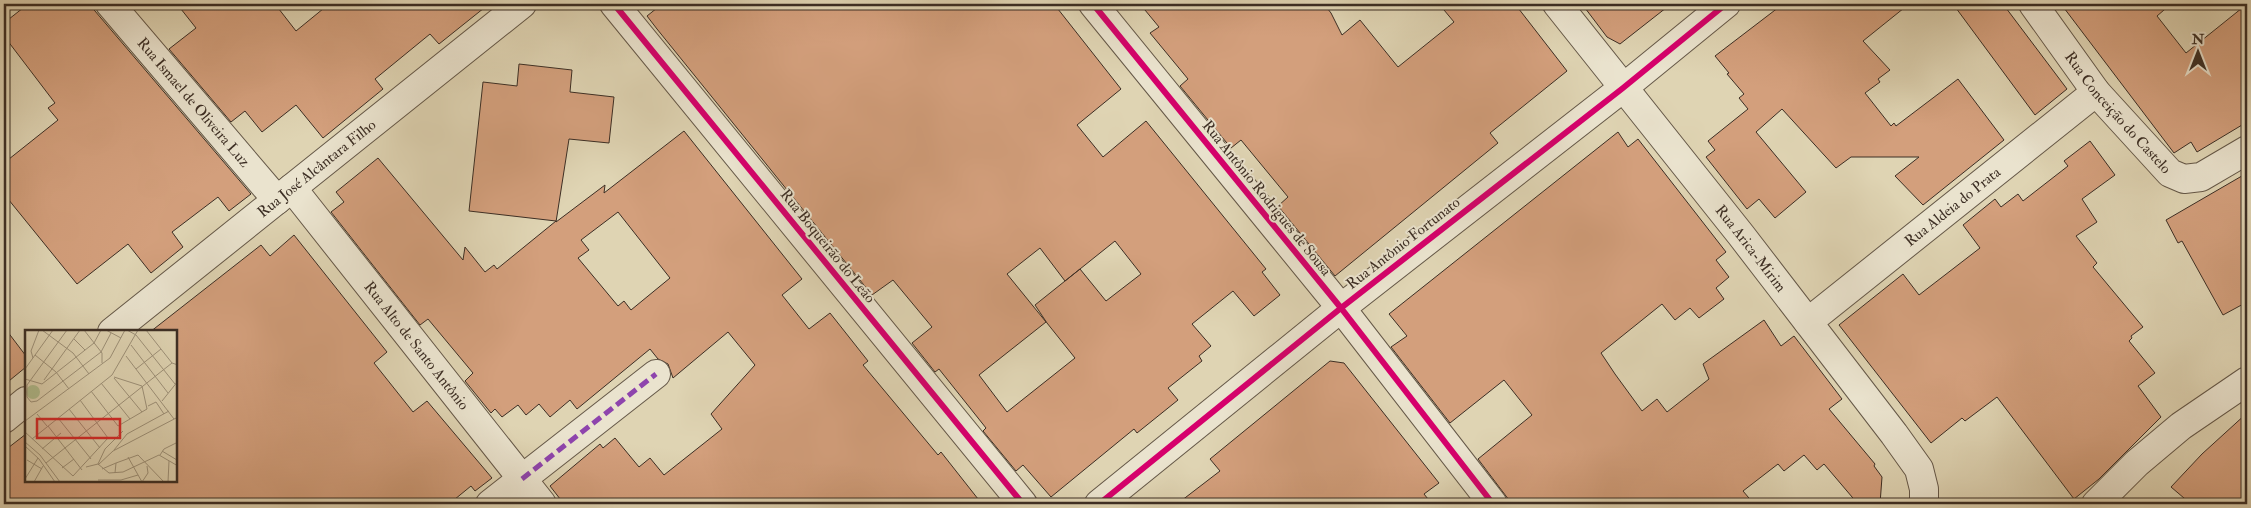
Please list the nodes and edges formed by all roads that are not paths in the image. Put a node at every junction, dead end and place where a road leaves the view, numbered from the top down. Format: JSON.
{"nodes":[{"id":1,"x":110,"y":4,"type":"edge"},
{"id":2,"x":522,"y":4,"type":"edge"},
{"id":3,"x":614,"y":4,"type":"edge"},
{"id":4,"x":1093,"y":4,"type":"edge"},
{"id":5,"x":1557,"y":4,"type":"edge"},
{"id":6,"x":1726,"y":4,"type":"edge"},
{"id":7,"x":2033,"y":4,"type":"edge"},
{"id":8,"x":1623,"y":88,"type":"junction"},
{"id":9,"x":2096,"y":92,"type":"junction"},
{"id":10,"x":2247,"y":150,"type":"edge"},
{"id":11,"x":284,"y":194,"type":"junction"},
{"id":12,"x":1341,"y":308,"type":"junction"},
{"id":13,"x":1808,"y":322,"type":"junction"},
{"id":14,"x":114,"y":330,"type":"edge"},
{"id":15,"x":656,"y":374,"type":"dead end"},
{"id":16,"x":2247,"y":382,"type":"edge"},
{"id":17,"x":25,"y":402,"type":"edge"},
{"id":18,"x":4,"y":419,"type":"edge"},
{"id":19,"x":522,"y":479,"type":"junction"},
{"id":20,"x":490,"y":504,"type":"edge"},
{"id":21,"x":542,"y":504,"type":"edge"},
{"id":22,"x":1022,"y":504,"type":"edge"},
{"id":23,"x":1099,"y":504,"type":"edge"},
{"id":24,"x":1493,"y":504,"type":"edge"},
{"id":25,"x":1924,"y":504,"type":"edge"},
{"id":26,"x":2096,"y":504,"type":"edge"}],
"edges":[{"from":1,"to":11,"type":"street","name":"Rua Ismael de Oliveira Luz"},
{"from":2,"to":11,"type":"street","name":"Rua José Alcântara Filho"},
{"from":3,"to":22,"type":"street","name":"Rua Boqueirão do Leão"},
{"from":4,"to":12,"type":"street","name":"Rua Antônio Rodrigues de Sousa"},
{"from":5,"to":8,"type":"street","name":"Rua Arica-Mirim"},
{"from":6,"to":8,"type":"street","name":"Rua Antônio Fortunato"},
{"from":7,"to":9,"type":"street","name":"Rua Conceição do Castelo"},
{"from":8,"to":12,"type":"street","name":"Rua Antônio Fortunato"},
{"from":8,"to":13,"type":"street","name":"Rua Arica-Mirim"},
{"from":9,"to":10,"type":"street","name":"Rua Conceição do Castelo"},
{"from":9,"to":13,"type":"street","name":"Rua Aldeia do Prata"},
{"from":11,"to":14,"type":"street","name":"Rua José Alcântara Filho"},
{"from":11,"to":19,"type":"street","name":"Rua Alto de Santo Antônio"},
{"from":12,"to":23,"type":"street","name":"Rua Antônio Fortunato"},
{"from":12,"to":24,"type":"street","name":"Rua Antônio Rodrigues de Sousa"},
{"from":13,"to":25,"type":"street","name":"Rua Arica-Mirim"},
{"from":15,"to":19,"type":"street"},
{"from":16,"to":26,"type":"street"},
{"from":17,"to":18,"type":"street"},
{"from":19,"to":20,"type":"street"},
{"from":19,"to":21,"type":"street","name":"Rua Alto de Santo Antônio"}]}
